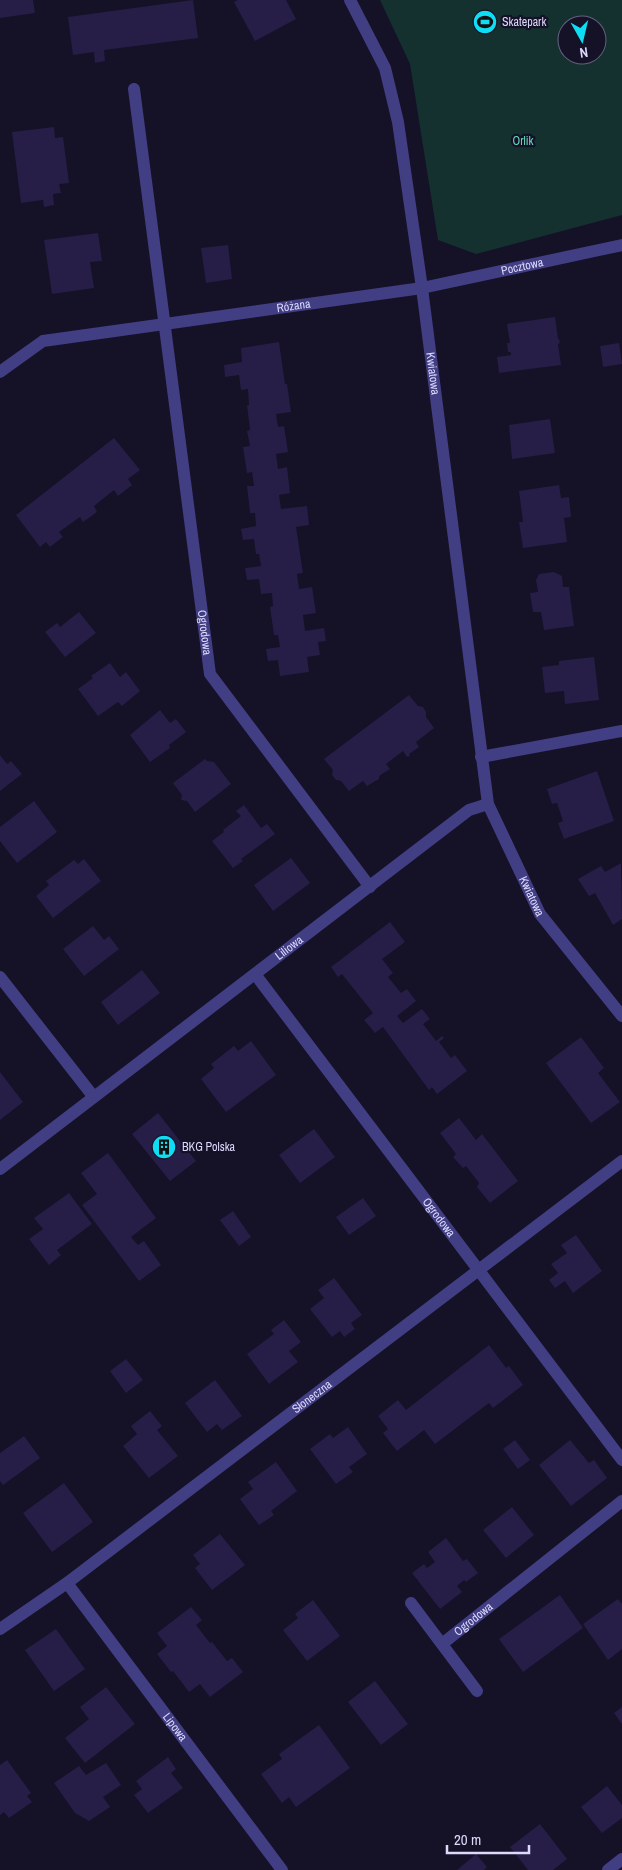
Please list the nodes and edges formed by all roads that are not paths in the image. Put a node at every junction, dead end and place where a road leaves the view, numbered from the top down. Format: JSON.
{"nodes":[{"id":1,"x":350,"y":0,"type":"edge"},
{"id":2,"x":134,"y":89,"type":"dead end"},
{"id":3,"x":622,"y":245,"type":"edge"},
{"id":4,"x":422,"y":288,"type":"junction"},
{"id":5,"x":165,"y":325,"type":"junction"},
{"id":6,"x":0,"y":372,"type":"edge"},
{"id":7,"x":622,"y":731,"type":"edge"},
{"id":8,"x":481,"y":757,"type":"junction"},
{"id":9,"x":488,"y":804,"type":"junction"},
{"id":10,"x":370,"y":887,"type":"junction"},
{"id":11,"x":255,"y":974,"type":"junction"},
{"id":12,"x":0,"y":977,"type":"edge"},
{"id":13,"x":622,"y":1016,"type":"edge"},
{"id":14,"x":93,"y":1096,"type":"junction"},
{"id":15,"x":622,"y":1161,"type":"edge"},
{"id":16,"x":0,"y":1169,"type":"edge"},
{"id":17,"x":479,"y":1271,"type":"junction"},
{"id":18,"x":622,"y":1460,"type":"edge"},
{"id":19,"x":622,"y":1501,"type":"edge"},
{"id":20,"x":67,"y":1583,"type":"junction"},
{"id":21,"x":411,"y":1603,"type":"dead end"},
{"id":22,"x":0,"y":1629,"type":"edge"},
{"id":23,"x":442,"y":1644,"type":"junction"},
{"id":24,"x":477,"y":1691,"type":"dead end"},
{"id":25,"x":622,"y":1859,"type":"edge"},
{"id":26,"x":282,"y":1870,"type":"edge"},
{"id":27,"x":608,"y":1870,"type":"edge"}],
"edges":[{"from":1,"to":4,"type":"street","name":"Kwiatowa"},
{"from":2,"to":5,"type":"street"},
{"from":3,"to":4,"type":"street","name":"Pocztowa"},
{"from":4,"to":5,"type":"street","name":"Różana"},
{"from":4,"to":8,"type":"street","name":"Kwiatowa"},
{"from":5,"to":6,"type":"street","name":"Różana"},
{"from":5,"to":10,"type":"street","name":"Ogrodowa"},
{"from":7,"to":8,"type":"street"},
{"from":8,"to":9,"type":"street","name":"Kwiatowa"},
{"from":9,"to":10,"type":"street","name":"Liliowa"},
{"from":9,"to":13,"type":"street","name":"Kwiatowa"},
{"from":10,"to":11,"type":"street","name":"Liliowa"},
{"from":11,"to":14,"type":"street","name":"Liliowa"},
{"from":11,"to":17,"type":"street","name":"Ogrodowa"},
{"from":12,"to":14,"type":"street"},
{"from":14,"to":16,"type":"street","name":"Liliowa"},
{"from":15,"to":17,"type":"street","name":"Słoneczna"},
{"from":17,"to":18,"type":"street","name":"Ogrodowa"},
{"from":17,"to":20,"type":"street","name":"Słoneczna"},
{"from":19,"to":23,"type":"street","name":"Ogrodowa"},
{"from":20,"to":22,"type":"street","name":"Słoneczna"},
{"from":20,"to":26,"type":"street","name":"Lipowa"},
{"from":21,"to":23,"type":"street"},
{"from":23,"to":24,"type":"street"},
{"from":25,"to":27,"type":"street"}]}
